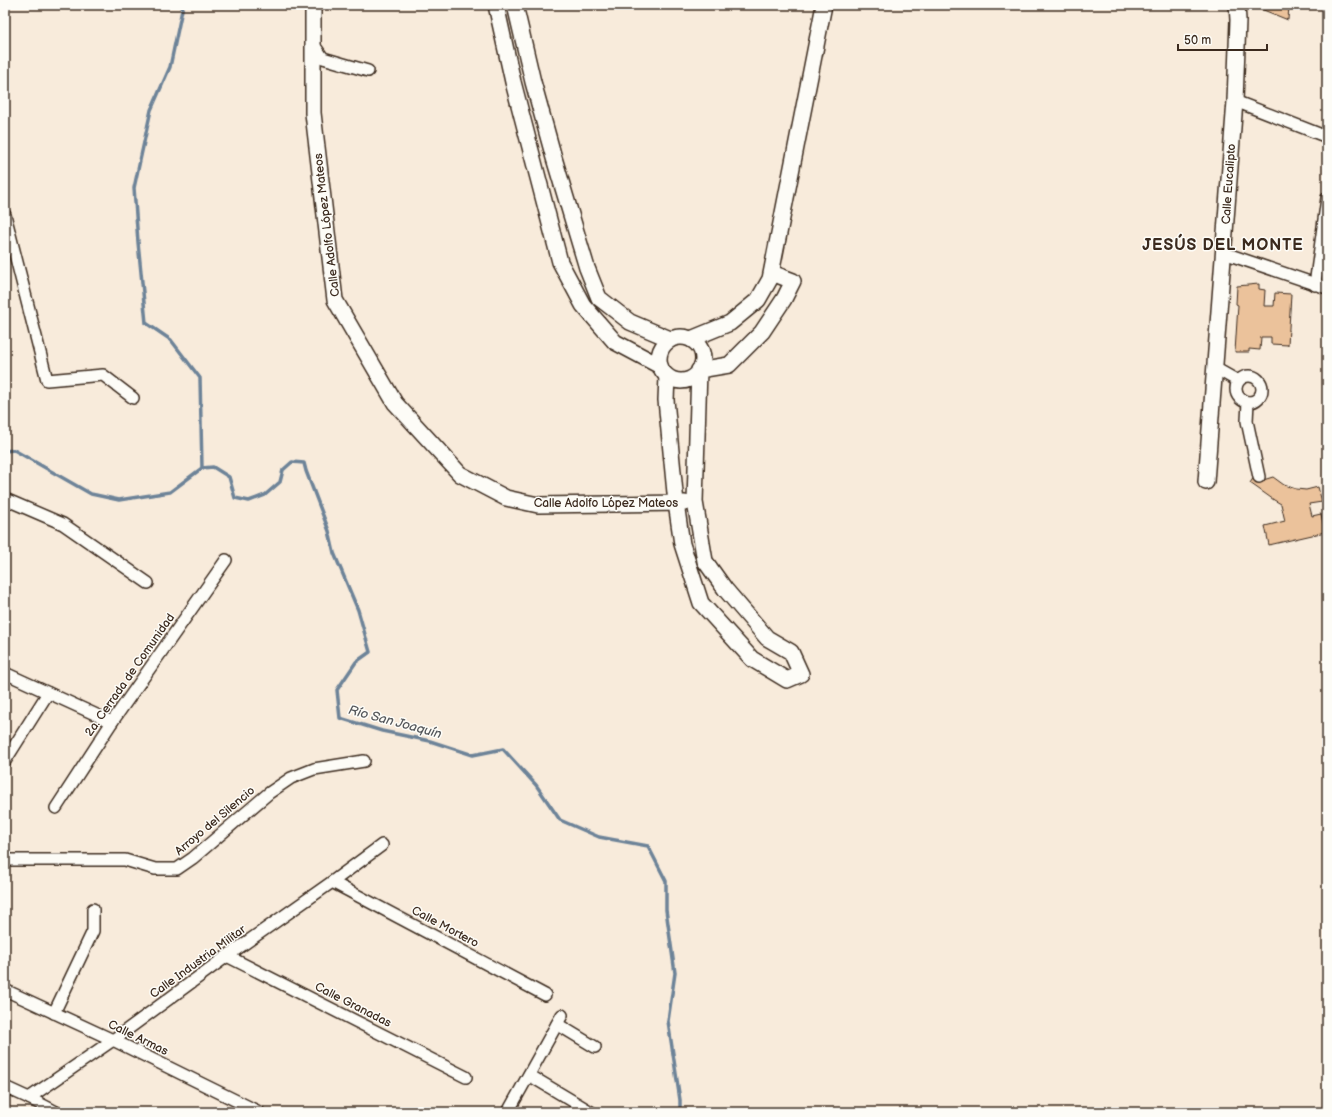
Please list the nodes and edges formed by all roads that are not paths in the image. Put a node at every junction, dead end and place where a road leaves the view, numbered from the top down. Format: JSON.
{"nodes":[{"id":1,"x":313,"y":5,"type":"edge"},
{"id":2,"x":496,"y":5,"type":"edge"},
{"id":3,"x":515,"y":5,"type":"edge"},
{"id":4,"x":824,"y":5,"type":"edge"},
{"id":5,"x":1237,"y":5,"type":"edge"},
{"id":6,"x":314,"y":45,"type":"junction"},
{"id":7,"x":368,"y":71,"type":"dead end"},
{"id":8,"x":1235,"y":101,"type":"junction"},
{"id":9,"x":1327,"y":137,"type":"edge"},
{"id":10,"x":1327,"y":198,"type":"edge"},
{"id":11,"x":5,"y":215,"type":"edge"},
{"id":12,"x":1224,"y":253,"type":"junction"},
{"id":13,"x":772,"y":273,"type":"junction"},
{"id":14,"x":1315,"y":285,"type":"junction"},
{"id":15,"x":1327,"y":288,"type":"edge"},
{"id":16,"x":670,"y":339,"type":"junction"},
{"id":17,"x":691,"y":339,"type":"junction"},
{"id":18,"x":1215,"y":368,"type":"junction"},
{"id":19,"x":699,"y":370,"type":"junction"},
{"id":20,"x":663,"y":371,"type":"junction"},
{"id":21,"x":1238,"y":381,"type":"junction"},
{"id":22,"x":133,"y":398,"type":"dead end"},
{"id":23,"x":1248,"y":402,"type":"junction"},
{"id":24,"x":1259,"y":477,"type":"dead end"},
{"id":25,"x":1206,"y":482,"type":"dead end"},
{"id":26,"x":5,"y":498,"type":"edge"},
{"id":27,"x":695,"y":502,"type":"junction"},
{"id":28,"x":676,"y":503,"type":"junction"},
{"id":29,"x":226,"y":560,"type":"dead end"},
{"id":30,"x":148,"y":583,"type":"dead end"},
{"id":31,"x":5,"y":673,"type":"edge"},
{"id":32,"x":48,"y":692,"type":"junction"},
{"id":33,"x":112,"y":722,"type":"junction"},
{"id":34,"x":5,"y":761,"type":"edge"},
{"id":35,"x":364,"y":761,"type":"dead end"},
{"id":36,"x":56,"y":808,"type":"dead end"},
{"id":37,"x":382,"y":845,"type":"dead end"},
{"id":38,"x":5,"y":860,"type":"edge"},
{"id":39,"x":332,"y":882,"type":"junction"},
{"id":40,"x":93,"y":909,"type":"dead end"},
{"id":41,"x":227,"y":956,"type":"junction"},
{"id":42,"x":5,"y":990,"type":"edge"},
{"id":43,"x":545,"y":995,"type":"dead end"},
{"id":44,"x":54,"y":1013,"type":"junction"},
{"id":45,"x":113,"y":1040,"type":"junction"},
{"id":46,"x":595,"y":1047,"type":"dead end"},
{"id":47,"x":529,"y":1075,"type":"junction"},
{"id":48,"x":466,"y":1077,"type":"dead end"},
{"id":49,"x":5,"y":1087,"type":"edge"},
{"id":50,"x":29,"y":1098,"type":"junction"},
{"id":51,"x":56,"y":1112,"type":"edge"},
{"id":52,"x":259,"y":1112,"type":"edge"},
{"id":53,"x":508,"y":1112,"type":"edge"},
{"id":54,"x":591,"y":1112,"type":"edge"}],
"edges":[{"from":1,"to":6,"type":"street","name":"Calle Adolfo López Mateos"},
{"from":2,"to":20,"type":"street"},
{"from":3,"to":16,"type":"street"},
{"from":4,"to":13,"type":"street"},
{"from":5,"to":8,"type":"street","name":"Calle Eucalipto"},
{"from":6,"to":7,"type":"street"},
{"from":6,"to":28,"type":"street","name":"Calle Adolfo López Mateos"},
{"from":8,"to":9,"type":"street"},
{"from":8,"to":12,"type":"street","name":"Calle Eucalipto"},
{"from":10,"to":14,"type":"street"},
{"from":11,"to":22,"type":"street"},
{"from":12,"to":14,"type":"street"},
{"from":12,"to":18,"type":"street","name":"Calle Eucalipto"},
{"from":13,"to":17,"type":"street"},
{"from":13,"to":19,"type":"street"},
{"from":14,"to":15,"type":"street"},
{"from":16,"to":17,"type":"street"},
{"from":16,"to":20,"type":"street"},
{"from":17,"to":19,"type":"street"},
{"from":18,"to":21,"type":"street"},
{"from":18,"to":25,"type":"street","name":"Calle Eucalipto"},
{"from":19,"to":20,"type":"street"},
{"from":19,"to":27,"type":"street"},
{"from":20,"to":28,"type":"street"},
{"from":21,"to":23,"type":"street"},
{"from":21,"to":23,"type":"street"},
{"from":23,"to":24,"type":"street"},
{"from":26,"to":30,"type":"street"},
{"from":27,"to":28,"type":"street","name":"Calle Adolfo López Mateos"},
{"from":27,"to":28,"type":"street"},
{"from":29,"to":33,"type":"street","name":"2a. Cerrada de Comunidad"},
{"from":31,"to":32,"type":"street"},
{"from":32,"to":33,"type":"street"},
{"from":32,"to":34,"type":"street"},
{"from":33,"to":36,"type":"street","name":"2a. Cerrada de Comunidad"},
{"from":35,"to":38,"type":"street","name":"Arroyo del Silencio"},
{"from":37,"to":39,"type":"street","name":"Calle Industria Militar"},
{"from":39,"to":41,"type":"street","name":"Calle Industria Militar"},
{"from":39,"to":43,"type":"street","name":"Calle Mortero"},
{"from":40,"to":44,"type":"street"},
{"from":41,"to":45,"type":"street","name":"Calle Industria Militar"},
{"from":41,"to":48,"type":"street","name":"Calle Granadas"},
{"from":42,"to":44,"type":"street","name":"Calle Armas"},
{"from":44,"to":45,"type":"street","name":"Calle Armas"},
{"from":45,"to":50,"type":"street","name":"Calle Industria Militar"},
{"from":45,"to":52,"type":"street","name":"Calle Armas"},
{"from":46,"to":47,"type":"street"},
{"from":47,"to":53,"type":"street"},
{"from":47,"to":54,"type":"street"},
{"from":49,"to":50,"type":"street"},
{"from":50,"to":51,"type":"street"}]}
